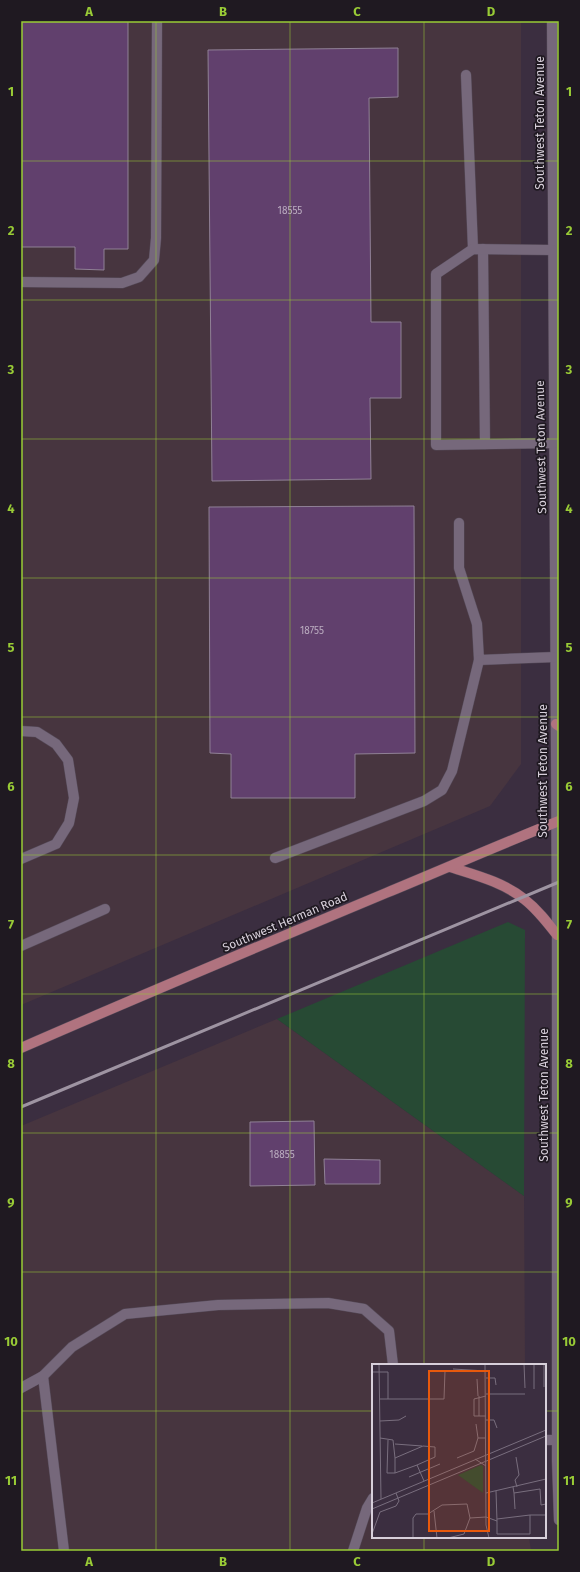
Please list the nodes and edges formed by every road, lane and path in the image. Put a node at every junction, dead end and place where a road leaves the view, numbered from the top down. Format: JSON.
{"nodes":[{"id":1,"x":157,"y":21,"type":"edge"},
{"id":2,"x":552,"y":21,"type":"edge"},
{"id":3,"x":556,"y":64,"type":"edge"},
{"id":4,"x":466,"y":75,"type":"dead end"},
{"id":5,"x":556,"y":228,"type":"edge"},
{"id":6,"x":478,"y":249,"type":"junction"},
{"id":7,"x":552,"y":250,"type":"junction"},
{"id":8,"x":21,"y":282,"type":"edge"},
{"id":9,"x":554,"y":443,"type":"junction"},
{"id":10,"x":485,"y":444,"type":"junction"},
{"id":11,"x":557,"y":479,"type":"edge"},
{"id":12,"x":459,"y":523,"type":"dead end"},
{"id":13,"x":556,"y":657,"type":"junction"},
{"id":14,"x":479,"y":660,"type":"junction"},
{"id":15,"x":558,"y":725,"type":"edge"},
{"id":16,"x":21,"y":731,"type":"edge"},
{"id":17,"x":558,"y":821,"type":"edge"},
{"id":18,"x":275,"y":858,"type":"dead end"},
{"id":19,"x":21,"y":859,"type":"edge"},
{"id":20,"x":450,"y":867,"type":"junction"},
{"id":21,"x":105,"y":909,"type":"dead end"},
{"id":22,"x":558,"y":935,"type":"junction"},
{"id":23,"x":21,"y":946,"type":"edge"},
{"id":24,"x":21,"y":1048,"type":"edge"},
{"id":25,"x":558,"y":1199,"type":"edge"},
{"id":26,"x":393,"y":1364,"type":"edge"},
{"id":27,"x":43,"y":1376,"type":"junction"},
{"id":28,"x":21,"y":1388,"type":"edge"},
{"id":29,"x":558,"y":1439,"type":"edge"},
{"id":30,"x":546,"y":1440,"type":"edge"},
{"id":31,"x":372,"y":1500,"type":"edge"},
{"id":32,"x":559,"y":1520,"type":"edge"},
{"id":33,"x":64,"y":1551,"type":"edge"},
{"id":34,"x":353,"y":1551,"type":"edge"}],
"edges":[{"from":1,"to":8,"type":"street"},
{"from":2,"to":3,"type":"street","name":"Southwest Teton Avenue"},
{"from":3,"to":5,"type":"street","name":"Southwest Teton Avenue"},
{"from":4,"to":6,"type":"street"},
{"from":5,"to":7,"type":"street","name":"Southwest Teton Avenue"},
{"from":6,"to":7,"type":"street"},
{"from":6,"to":10,"type":"street"},
{"from":6,"to":10,"type":"street"},
{"from":7,"to":9,"type":"street","name":"Southwest Teton Avenue"},
{"from":9,"to":10,"type":"street"},
{"from":9,"to":11,"type":"street","name":"Southwest Teton Avenue"},
{"from":11,"to":13,"type":"street","name":"Southwest Teton Avenue"},
{"from":12,"to":14,"type":"street"},
{"from":13,"to":14,"type":"street"},
{"from":13,"to":15,"type":"street","name":"Southwest Teton Avenue"},
{"from":14,"to":18,"type":"street"},
{"from":15,"to":17,"type":"street","name":"Southwest Teton Avenue"},
{"from":16,"to":19,"type":"street"},
{"from":17,"to":20,"type":"main road","name":"Southwest Herman Road"},
{"from":17,"to":22,"type":"street","name":"Southwest Teton Avenue"},
{"from":20,"to":22,"type":"main road"},
{"from":20,"to":24,"type":"main road","name":"Southwest Herman Road"},
{"from":21,"to":23,"type":"street"},
{"from":22,"to":25,"type":"street","name":"Southwest Teton Avenue"},
{"from":25,"to":29,"type":"street","name":"Southwest Teton Avenue"},
{"from":26,"to":27,"type":"street"},
{"from":27,"to":28,"type":"street"},
{"from":27,"to":33,"type":"street"},
{"from":29,"to":30,"type":"street"},
{"from":29,"to":32,"type":"street","name":"Southwest Teton Avenue"},
{"from":31,"to":34,"type":"street"}]}
